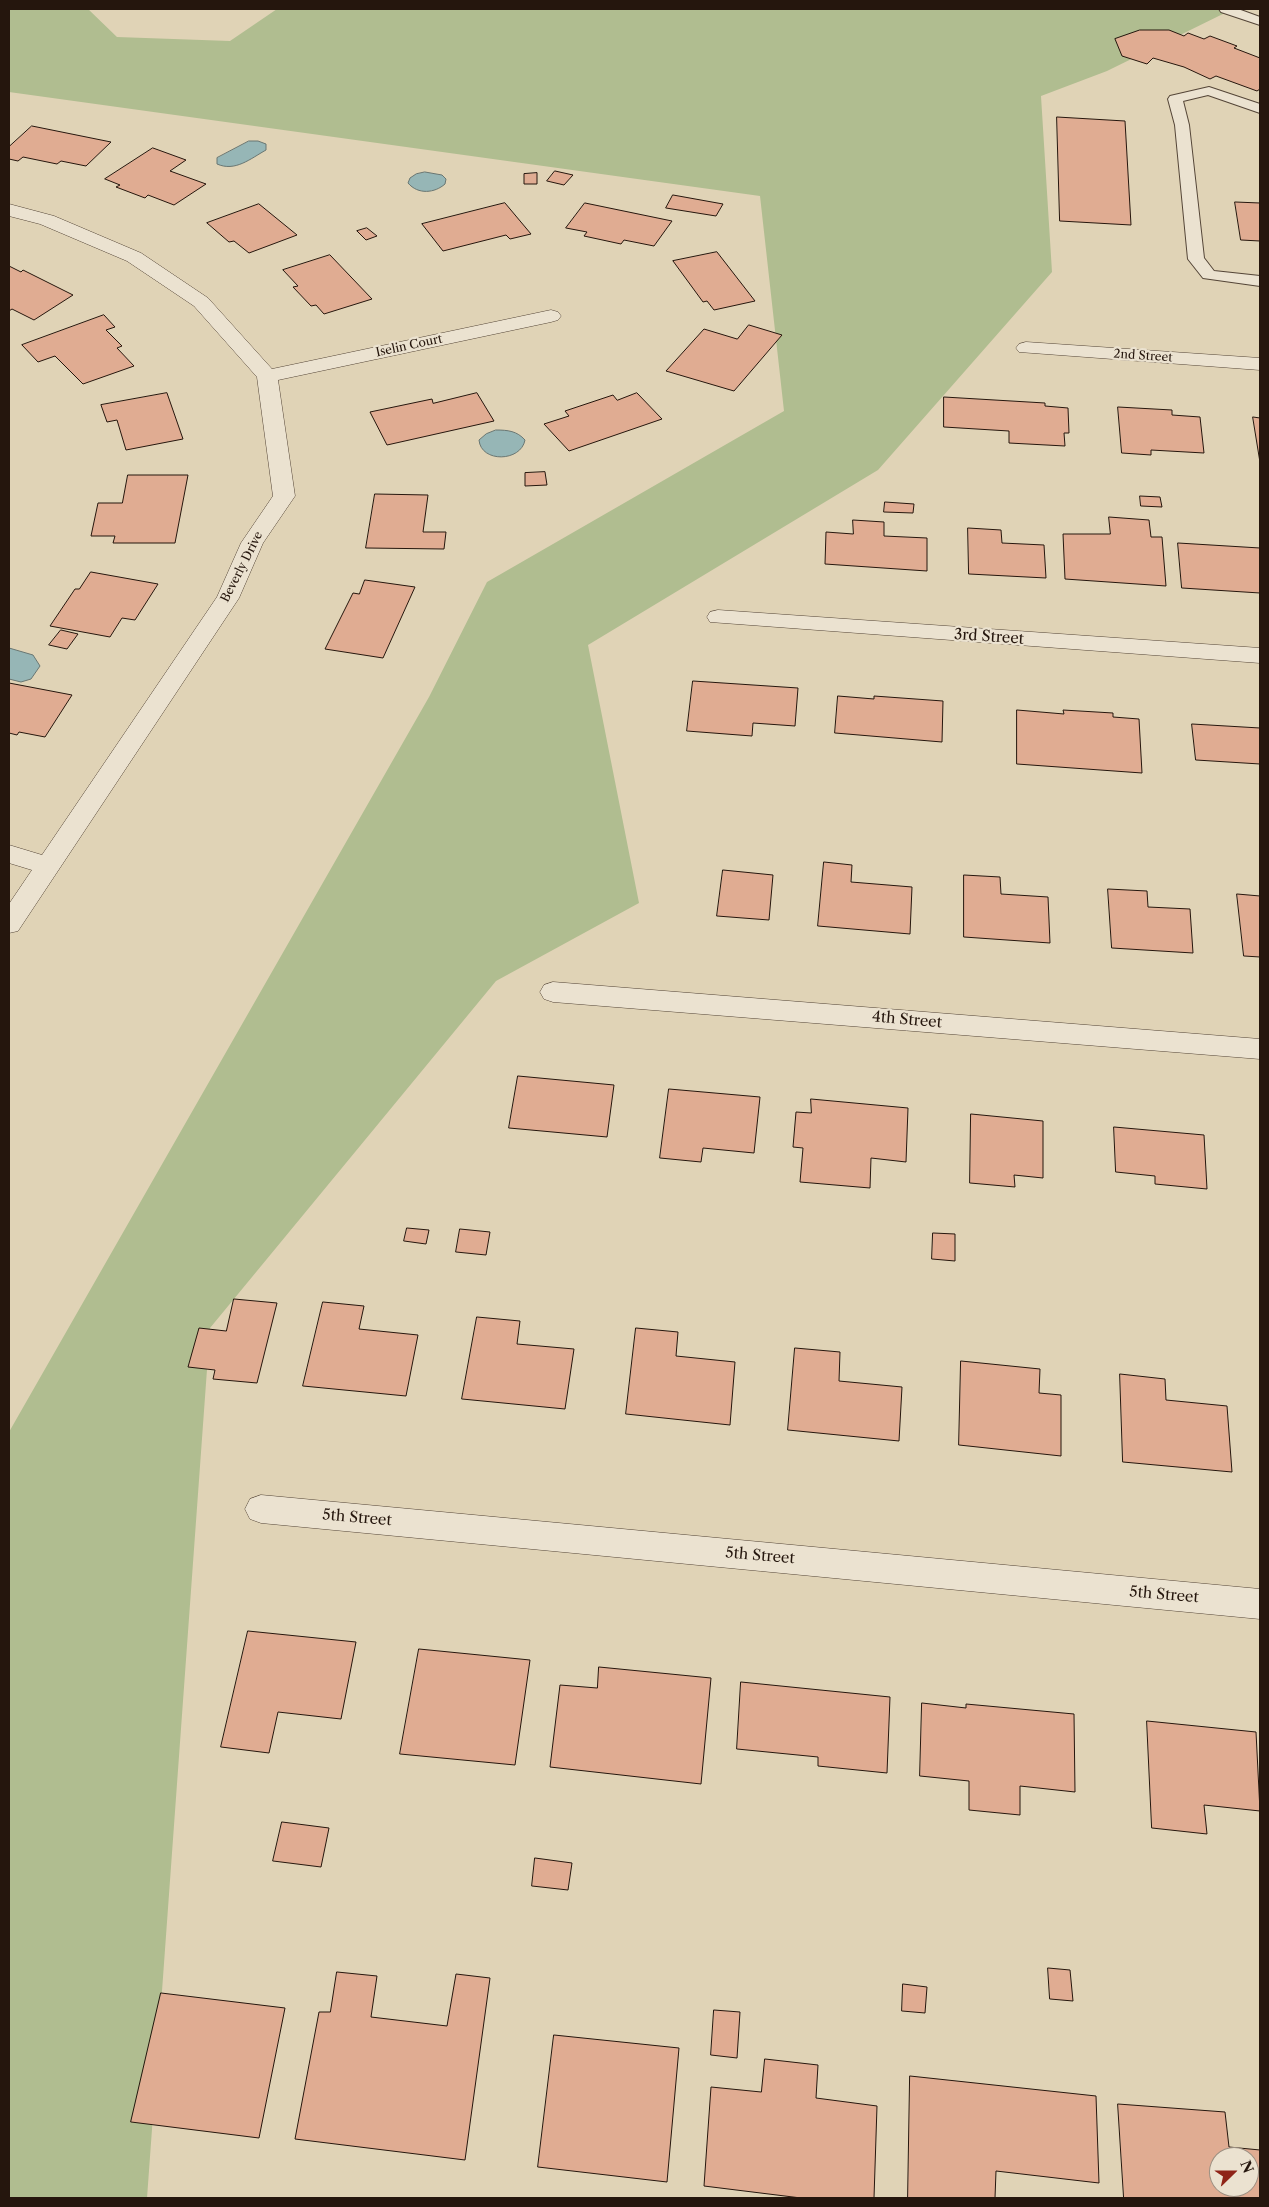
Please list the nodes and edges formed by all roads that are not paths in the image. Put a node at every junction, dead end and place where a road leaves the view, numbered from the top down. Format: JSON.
{"nodes":[{"id":1,"x":1226,"y":9,"type":"edge"},
{"id":2,"x":1260,"y":22,"type":"edge"},
{"id":3,"x":1260,"y":109,"type":"edge"},
{"id":4,"x":9,"y":210,"type":"edge"},
{"id":5,"x":1260,"y":281,"type":"edge"},
{"id":6,"x":551,"y":316,"type":"dead end"},
{"id":7,"x":1026,"y":348,"type":"dead end"},
{"id":8,"x":1260,"y":364,"type":"edge"},
{"id":9,"x":267,"y":376,"type":"junction"},
{"id":10,"x":718,"y":618,"type":"dead end"},
{"id":11,"x":1260,"y":656,"type":"edge"},
{"id":12,"x":9,"y":854,"type":"edge"},
{"id":13,"x":49,"y":866,"type":"junction"},
{"id":14,"x":9,"y":924,"type":"edge"},
{"id":15,"x":554,"y":992,"type":"dead end"},
{"id":16,"x":1260,"y":1049,"type":"edge"},
{"id":17,"x":261,"y":1509,"type":"dead end"},
{"id":18,"x":1260,"y":1604,"type":"edge"}],
"edges":[{"from":1,"to":2,"type":"lane"},
{"from":3,"to":5,"type":"lane"},
{"from":4,"to":9,"type":"street"},
{"from":6,"to":9,"type":"street","name":"Iselin Court"},
{"from":7,"to":8,"type":"street","name":"2nd Street"},
{"from":9,"to":13,"type":"street","name":"Beverly Drive"},
{"from":10,"to":11,"type":"street","name":"3rd Street"},
{"from":12,"to":13,"type":"street"},
{"from":13,"to":14,"type":"street","name":"Beverly Drive"},
{"from":15,"to":16,"type":"street","name":"4th Street"},
{"from":17,"to":18,"type":"street","name":"5th Street"}]}
